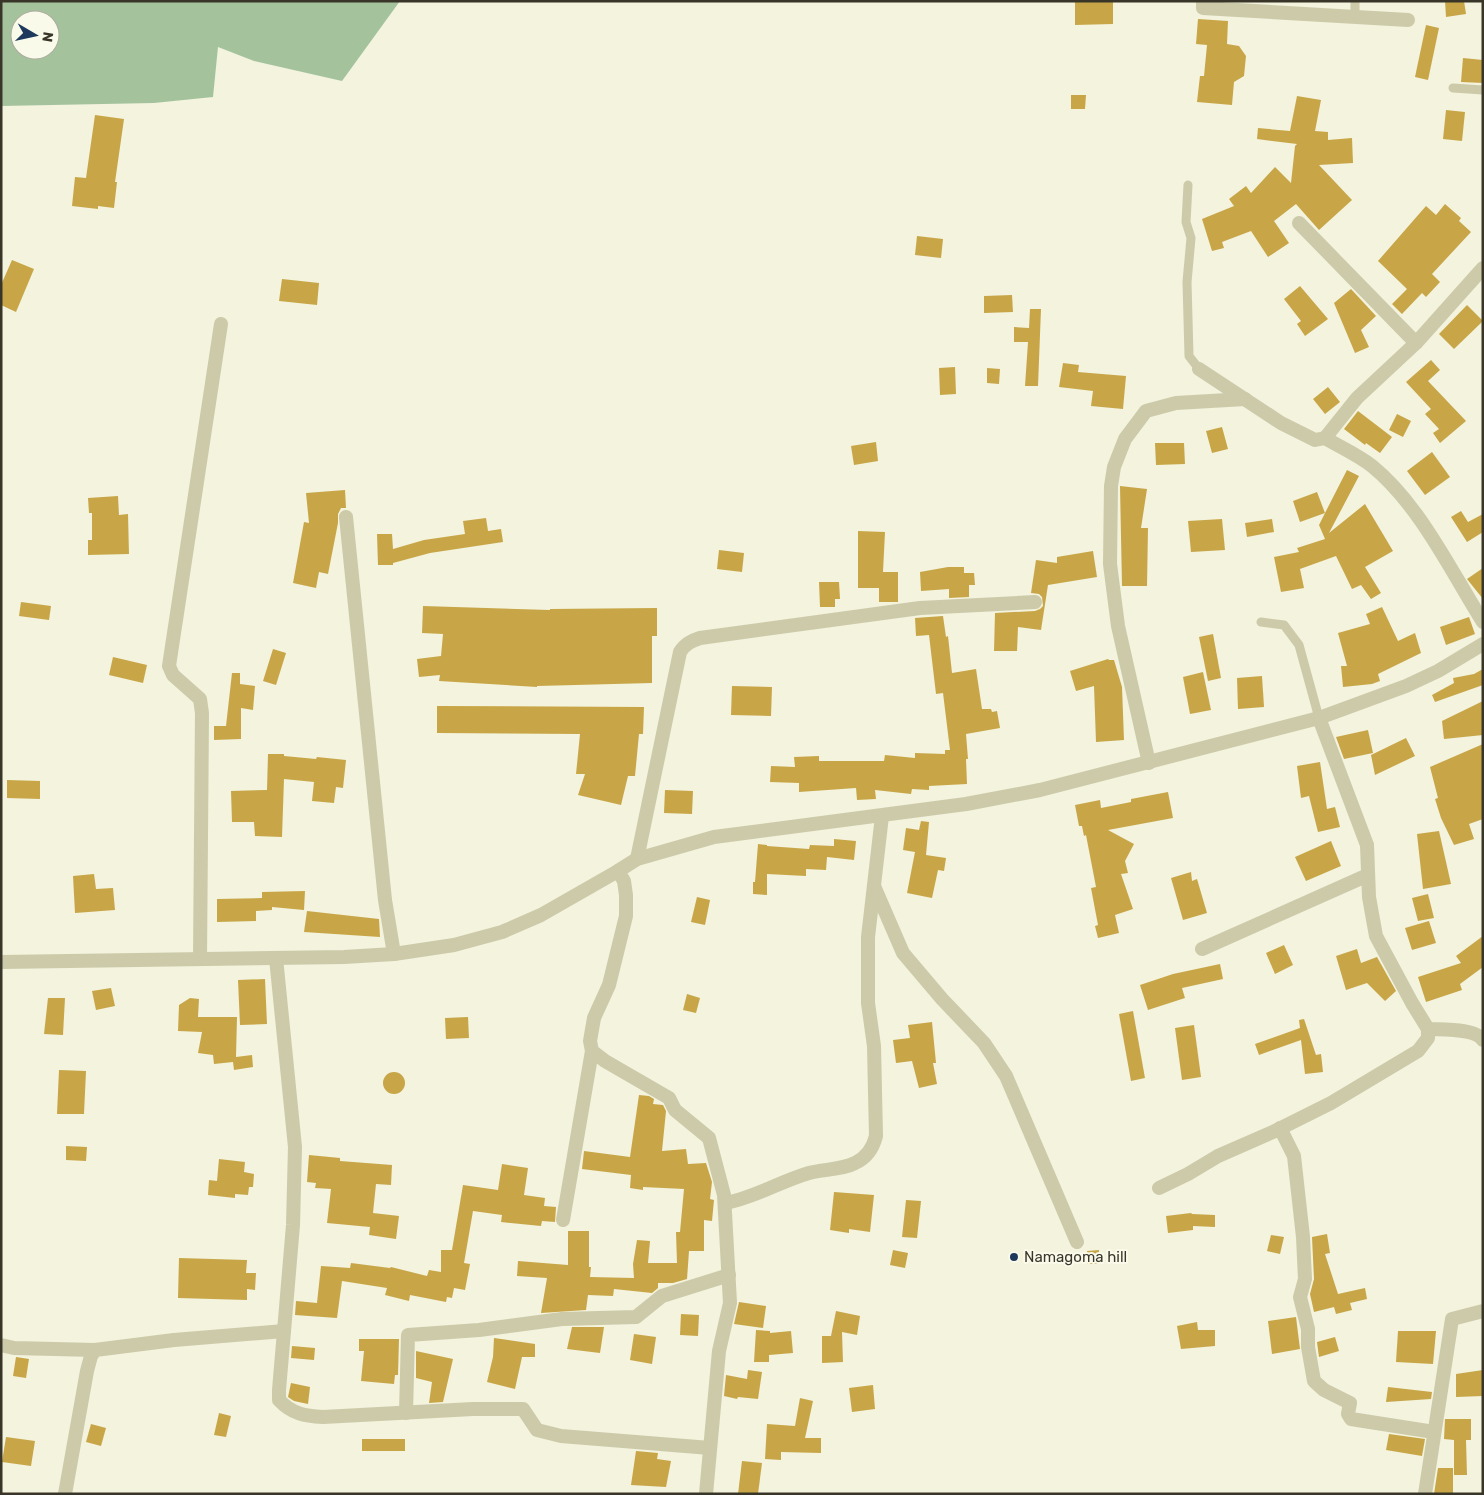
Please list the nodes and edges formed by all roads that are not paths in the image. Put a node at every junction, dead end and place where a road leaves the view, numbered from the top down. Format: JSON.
{"nodes":[{"id":1,"x":1203,"y":1,"type":"edge"},
{"id":2,"x":1355,"y":1,"type":"edge"},
{"id":3,"x":1355,"y":17,"type":"junction"},
{"id":4,"x":1408,"y":20,"type":"dead end"},
{"id":5,"x":1453,"y":88,"type":"dead end"},
{"id":6,"x":1483,"y":90,"type":"edge"},
{"id":7,"x":1188,"y":185,"type":"dead end"},
{"id":8,"x":1299,"y":223,"type":"dead end"},
{"id":9,"x":1483,"y":268,"type":"edge"},
{"id":10,"x":221,"y":324,"type":"dead end"},
{"id":11,"x":1416,"y":343,"type":"junction"},
{"id":12,"x":1199,"y":369,"type":"joint"},
{"id":13,"x":1245,"y":399,"type":"junction"},
{"id":14,"x":1325,"y":438,"type":"junction"},
{"id":15,"x":346,"y":517,"type":"dead end"},
{"id":16,"x":1035,"y":602,"type":"dead end"},
{"id":17,"x":1261,"y":622,"type":"dead end"},
{"id":18,"x":1483,"y":622,"type":"edge"},
{"id":19,"x":1483,"y":644,"type":"edge"},
{"id":20,"x":1319,"y":718,"type":"junction"},
{"id":21,"x":1149,"y":763,"type":"junction"},
{"id":22,"x":882,"y":816,"type":"junction"},
{"id":23,"x":638,"y":859,"type":"junction"},
{"id":24,"x":618,"y":872,"type":"junction"},
{"id":25,"x":1368,"y":875,"type":"junction"},
{"id":26,"x":874,"y":885,"type":"junction"},
{"id":27,"x":1202,"y":949,"type":"dead end"},
{"id":28,"x":394,"y":954,"type":"junction"},
{"id":29,"x":276,"y":958,"type":"junction"},
{"id":30,"x":200,"y":959,"type":"junction"},
{"id":31,"x":1,"y":962,"type":"edge"},
{"id":32,"x":1428,"y":1029,"type":"junction"},
{"id":33,"x":1483,"y":1040,"type":"edge"},
{"id":34,"x":592,"y":1051,"type":"junction"},
{"id":35,"x":1280,"y":1128,"type":"junction"},
{"id":36,"x":1159,"y":1188,"type":"dead end"},
{"id":37,"x":725,"y":1203,"type":"junction"},
{"id":38,"x":563,"y":1220,"type":"dead end"},
{"id":39,"x":1077,"y":1242,"type":"dead end"},
{"id":40,"x":729,"y":1275,"type":"junction"},
{"id":41,"x":1483,"y":1311,"type":"edge"},
{"id":42,"x":284,"y":1331,"type":"junction"},
{"id":43,"x":1,"y":1345,"type":"edge"},
{"id":44,"x":96,"y":1350,"type":"junction"},
{"id":45,"x":406,"y":1413,"type":"junction"},
{"id":46,"x":1434,"y":1432,"type":"junction"},
{"id":47,"x":710,"y":1448,"type":"junction"},
{"id":48,"x":1425,"y":1493,"type":"edge"},
{"id":49,"x":65,"y":1494,"type":"edge"},
{"id":50,"x":706,"y":1494,"type":"edge"}],
"edges":[{"from":1,"to":3,"type":"street"},
{"from":2,"to":3,"type":"lane"},
{"from":3,"to":4,"type":"street"},
{"from":5,"to":6,"type":"lane"},
{"from":7,"to":12,"type":"lane"},
{"from":8,"to":11,"type":"street"},
{"from":9,"to":11,"type":"street"},
{"from":10,"to":30,"type":"street"},
{"from":11,"to":14,"type":"street"},
{"from":12,"to":13,"type":"street"},
{"from":13,"to":14,"type":"street"},
{"from":13,"to":21,"type":"street"},
{"from":14,"to":18,"type":"street"},
{"from":15,"to":28,"type":"street"},
{"from":16,"to":23,"type":"street"},
{"from":17,"to":20,"type":"lane"},
{"from":19,"to":20,"type":"street"},
{"from":20,"to":21,"type":"street"},
{"from":20,"to":25,"type":"street"},
{"from":21,"to":22,"type":"street"},
{"from":22,"to":23,"type":"street"},
{"from":22,"to":26,"type":"street"},
{"from":23,"to":24,"type":"street"},
{"from":24,"to":28,"type":"street"},
{"from":24,"to":34,"type":"street"},
{"from":25,"to":27,"type":"street"},
{"from":25,"to":32,"type":"street"},
{"from":26,"to":37,"type":"street"},
{"from":26,"to":39,"type":"street"},
{"from":28,"to":29,"type":"street"},
{"from":29,"to":30,"type":"street"},
{"from":29,"to":42,"type":"street"},
{"from":30,"to":31,"type":"street"},
{"from":32,"to":33,"type":"street"},
{"from":32,"to":35,"type":"street"},
{"from":34,"to":37,"type":"street"},
{"from":34,"to":38,"type":"street"},
{"from":35,"to":36,"type":"street"},
{"from":35,"to":46,"type":"street"},
{"from":37,"to":40,"type":"street"},
{"from":40,"to":45,"type":"street"},
{"from":40,"to":47,"type":"street"},
{"from":41,"to":46,"type":"street"},
{"from":42,"to":44,"type":"street"},
{"from":42,"to":45,"type":"street"},
{"from":43,"to":44,"type":"street"},
{"from":44,"to":49,"type":"street"},
{"from":45,"to":47,"type":"street"},
{"from":46,"to":48,"type":"street"},
{"from":47,"to":50,"type":"street"}]}
